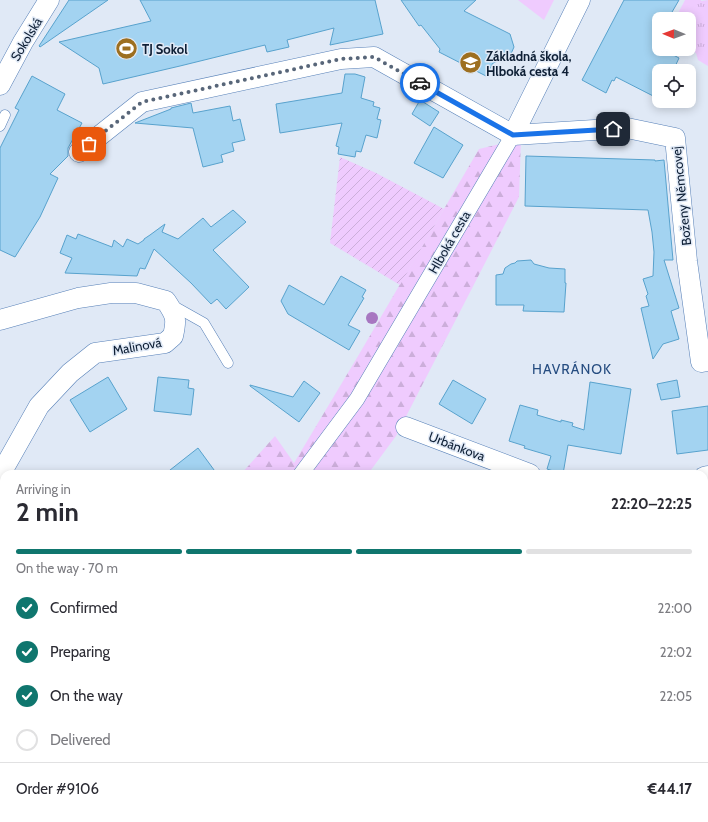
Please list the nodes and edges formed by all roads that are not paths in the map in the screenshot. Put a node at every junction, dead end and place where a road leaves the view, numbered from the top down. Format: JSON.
{"nodes":[{"id":1,"x":49,"y":0,"type":"edge"},
{"id":2,"x":580,"y":0,"type":"edge"},
{"id":3,"x":1,"y":80,"type":"edge"},
{"id":4,"x":5,"y":115,"type":"dead end"},
{"id":5,"x":0,"y":126,"type":"edge"},
{"id":6,"x":513,"y":135,"type":"junction"},
{"id":7,"x":79,"y":152,"type":"dead end"},
{"id":8,"x":166,"y":301,"type":"junction"},
{"id":9,"x":0,"y":320,"type":"edge"},
{"id":10,"x":708,"y":361,"type":"edge"},
{"id":11,"x":228,"y":363,"type":"dead end"},
{"id":12,"x":406,"y":427,"type":"dead end"},
{"id":13,"x":3,"y":470,"type":"edge"},
{"id":14,"x":304,"y":470,"type":"edge"},
{"id":15,"x":519,"y":470,"type":"edge"}],
"edges":[{"from":1,"to":3,"type":"street","name":"Sokolská"},
{"from":2,"to":6,"type":"street","name":"Hlboká cesta"},
{"from":4,"to":5,"type":"lane"},
{"from":6,"to":7,"type":"street"},
{"from":6,"to":10,"type":"street","name":"Boženy Němcovej"},
{"from":6,"to":14,"type":"street","name":"Hlboká cesta"},
{"from":8,"to":9,"type":"street"},
{"from":8,"to":11,"type":"lane"},
{"from":8,"to":13,"type":"street","name":"Malinová"},
{"from":12,"to":15,"type":"street","name":"Urbánkova"}]}
